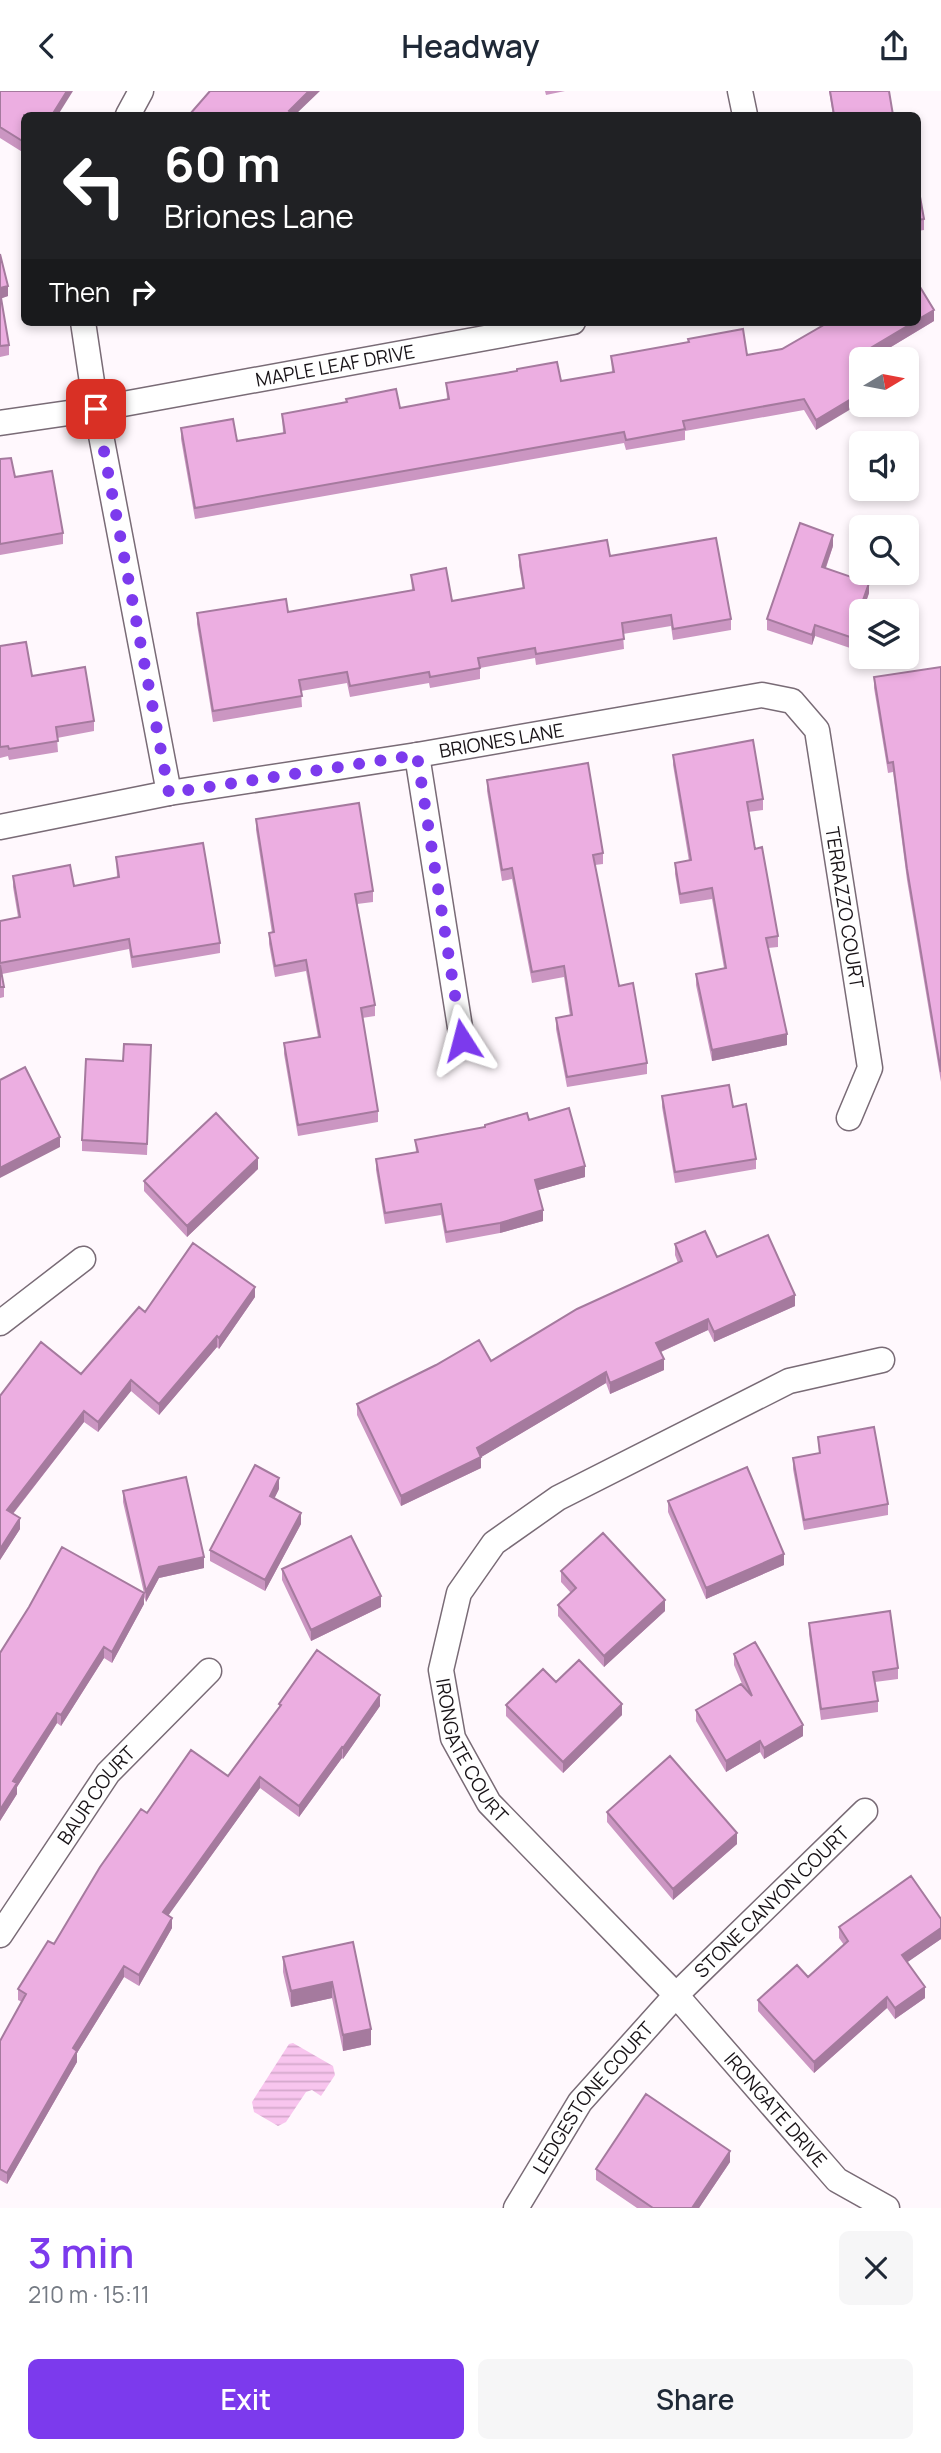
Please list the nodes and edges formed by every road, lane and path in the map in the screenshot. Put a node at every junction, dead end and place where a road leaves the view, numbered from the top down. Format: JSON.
{"nodes":[{"id":1,"x":141,"y":91,"type":"edge"},
{"id":2,"x":740,"y":91,"type":"edge"},
{"id":3,"x":130,"y":112,"type":"edge"},
{"id":4,"x":744,"y":112,"type":"edge"},
{"id":5,"x":84,"y":326,"type":"edge"},
{"id":6,"x":551,"y":326,"type":"edge"},
{"id":7,"x":96,"y":409,"type":"junction"},
{"id":8,"x":0,"y":423,"type":"edge"},
{"id":9,"x":792,"y":701,"type":"joint"},
{"id":10,"x":417,"y":755,"type":"junction"},
{"id":11,"x":169,"y":793,"type":"junction"},
{"id":12,"x":0,"y":827,"type":"edge"},
{"id":13,"x":462,"y":1040,"type":"dead end"},
{"id":14,"x":849,"y":1118,"type":"dead end"},
{"id":15,"x":83,"y":1259,"type":"dead end"},
{"id":16,"x":0,"y":1323,"type":"edge"},
{"id":17,"x":881,"y":1360,"type":"dead end"},
{"id":18,"x":209,"y":1671,"type":"dead end"},
{"id":19,"x":866,"y":1811,"type":"dead end"},
{"id":20,"x":0,"y":1935,"type":"edge"},
{"id":21,"x":676,"y":1995,"type":"junction"},
{"id":22,"x":516,"y":2208,"type":"edge"},
{"id":23,"x":887,"y":2208,"type":"edge"}],
"edges":[{"from":1,"to":3,"type":"street"},
{"from":2,"to":4,"type":"street"},
{"from":5,"to":7,"type":"street"},
{"from":6,"to":7,"type":"street","name":"MAPLE LEAF DRIVE"},
{"from":7,"to":8,"type":"street","name":"MAPLE LEAF DRIVE"},
{"from":7,"to":11,"type":"street"},
{"from":9,"to":10,"type":"street","name":"BRIONES LANE"},
{"from":9,"to":14,"type":"street","name":"TERRAZZO COURT"},
{"from":10,"to":11,"type":"street","name":"BRIONES LANE"},
{"from":10,"to":13,"type":"street"},
{"from":11,"to":12,"type":"street","name":"BRIONES LANE"},
{"from":15,"to":16,"type":"street"},
{"from":17,"to":21,"type":"street","name":"IRONGATE COURT"},
{"from":18,"to":20,"type":"street","name":"BAUR COURT"},
{"from":19,"to":21,"type":"street","name":"STONE CANYON COURT"},
{"from":21,"to":22,"type":"street","name":"LEDGESTONE COURT"},
{"from":21,"to":23,"type":"street","name":"IRONGATE DRIVE"}]}
